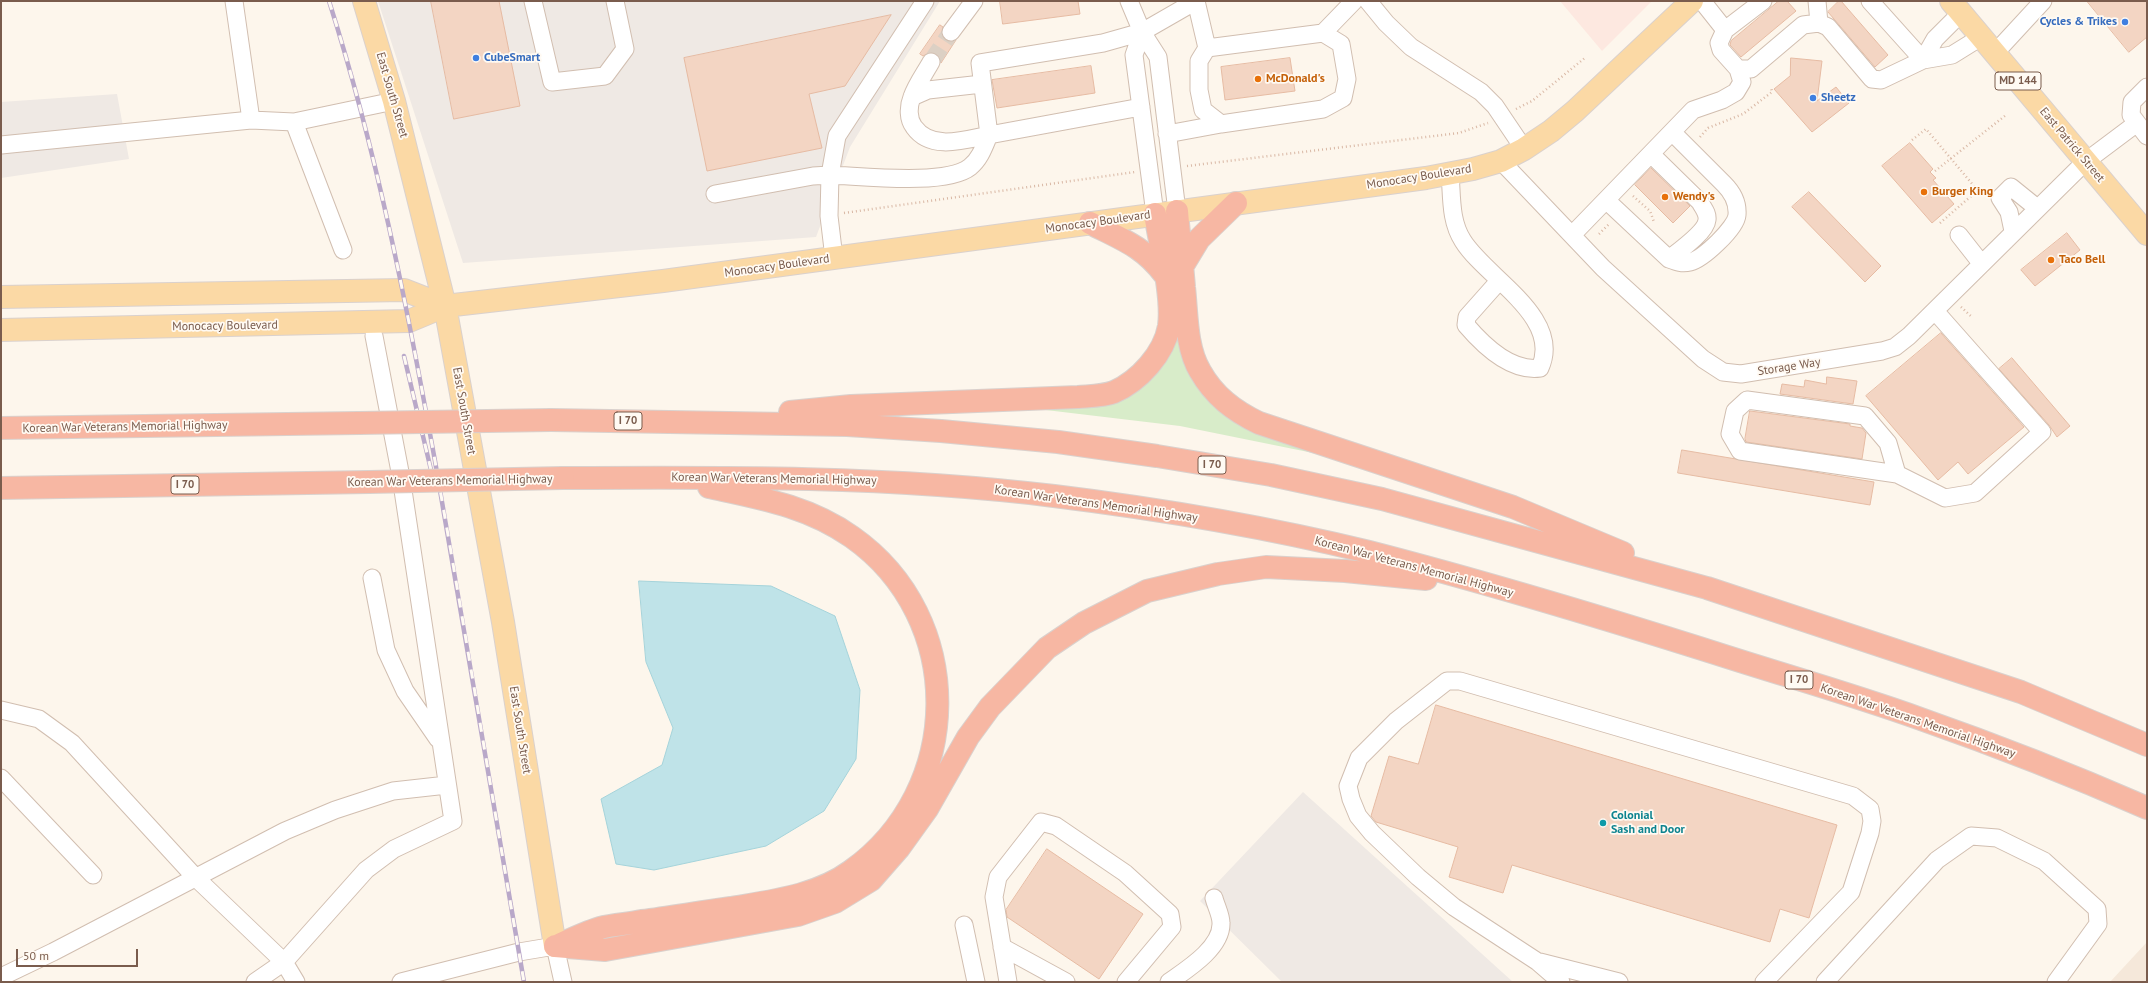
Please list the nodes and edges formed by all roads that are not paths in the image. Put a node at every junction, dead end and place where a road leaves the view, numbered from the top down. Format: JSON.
{"nodes":[{"id":1,"x":234,"y":1,"type":"edge"},
{"id":2,"x":364,"y":1,"type":"edge"},
{"id":3,"x":533,"y":1,"type":"edge"},
{"id":4,"x":614,"y":1,"type":"edge"},
{"id":5,"x":925,"y":1,"type":"edge"},
{"id":6,"x":974,"y":1,"type":"edge"},
{"id":7,"x":1129,"y":1,"type":"edge"},
{"id":8,"x":1196,"y":1,"type":"edge"},
{"id":9,"x":1354,"y":1,"type":"edge"},
{"id":10,"x":1368,"y":1,"type":"edge"},
{"id":11,"x":1692,"y":1,"type":"edge"},
{"id":12,"x":1702,"y":1,"type":"edge"},
{"id":13,"x":1763,"y":1,"type":"edge"},
{"id":14,"x":1817,"y":1,"type":"edge"},
{"id":15,"x":1870,"y":1,"type":"edge"},
{"id":16,"x":2043,"y":1,"type":"edge"},
{"id":17,"x":1956,"y":7,"type":"edge"},
{"id":18,"x":1819,"y":23,"type":"junction"},
{"id":19,"x":1725,"y":30,"type":"junction"},
{"id":20,"x":951,"y":32,"type":"tunnel mouth"},
{"id":21,"x":1142,"y":32,"type":"junction"},
{"id":22,"x":1323,"y":33,"type":"junction"},
{"id":23,"x":1988,"y":45,"type":"junction"},
{"id":24,"x":1207,"y":48,"type":"junction"},
{"id":25,"x":1923,"y":60,"type":"junction"},
{"id":26,"x":931,"y":62,"type":"tunnel mouth"},
{"id":27,"x":1738,"y":70,"type":"junction"},
{"id":28,"x":982,"y":84,"type":"junction"},
{"id":29,"x":2147,"y":87,"type":"edge"},
{"id":30,"x":912,"y":97,"type":"junction"},
{"id":31,"x":394,"y":101,"type":"junction"},
{"id":32,"x":1141,"y":107,"type":"junction"},
{"id":33,"x":251,"y":120,"type":"junction"},
{"id":34,"x":294,"y":122,"type":"junction"},
{"id":35,"x":1221,"y":124,"type":"junction"},
{"id":36,"x":2142,"y":130,"type":"edge"},
{"id":37,"x":1672,"y":132,"type":"junction"},
{"id":38,"x":1167,"y":134,"type":"junction"},
{"id":39,"x":989,"y":135,"type":"junction"},
{"id":40,"x":1,"y":145,"type":"edge"},
{"id":41,"x":1524,"y":149,"type":"junction"},
{"id":42,"x":1651,"y":154,"type":"junction"},
{"id":43,"x":1501,"y":161,"type":"junction"},
{"id":44,"x":2085,"y":162,"type":"junction"},
{"id":45,"x":1450,"y":173,"type":"junction"},
{"id":46,"x":830,"y":175,"type":"junction"},
{"id":47,"x":715,"y":194,"type":"dead end"},
{"id":48,"x":1606,"y":200,"type":"junction"},
{"id":49,"x":1236,"y":203,"type":"junction"},
{"id":50,"x":2037,"y":208,"type":"junction"},
{"id":51,"x":1177,"y":211,"type":"junction"},
{"id":52,"x":1154,"y":214,"type":"junction"},
{"id":53,"x":1090,"y":223,"type":"junction"},
{"id":54,"x":2013,"y":231,"type":"junction"},
{"id":55,"x":2147,"y":234,"type":"edge"},
{"id":56,"x":1572,"y":235,"type":"junction"},
{"id":57,"x":1959,"y":235,"type":"dead end"},
{"id":58,"x":343,"y":250,"type":"dead end"},
{"id":59,"x":834,"y":258,"type":"junction"},
{"id":60,"x":1669,"y":259,"type":"junction"},
{"id":61,"x":1981,"y":263,"type":"junction"},
{"id":62,"x":1173,"y":270,"type":"junction"},
{"id":63,"x":1499,"y":281,"type":"junction"},
{"id":64,"x":1,"y":297,"type":"edge"},
{"id":65,"x":445,"y":306,"type":"junction"},
{"id":66,"x":1934,"y":311,"type":"junction"},
{"id":67,"x":1,"y":330,"type":"edge"},
{"id":68,"x":374,"y":336,"type":"dead end"},
{"id":69,"x":705,"y":422,"type":"junction"},
{"id":70,"x":1,"y":428,"type":"edge"},
{"id":71,"x":1896,"y":474,"type":"junction"},
{"id":72,"x":665,"y":477,"type":"junction"},
{"id":73,"x":1,"y":488,"type":"edge"},
{"id":74,"x":372,"y":578,"type":"dead end"},
{"id":75,"x":1485,"y":584,"type":"junction"},
{"id":76,"x":1707,"y":588,"type":"junction"},
{"id":77,"x":1,"y":710,"type":"edge"},
{"id":78,"x":440,"y":742,"type":"junction"},
{"id":79,"x":2147,"y":745,"type":"edge"},
{"id":80,"x":1,"y":778,"type":"edge"},
{"id":81,"x":447,"y":785,"type":"junction"},
{"id":82,"x":2147,"y":808,"type":"edge"},
{"id":83,"x":92,"y":875,"type":"dead end"},
{"id":84,"x":195,"y":877,"type":"junction"},
{"id":85,"x":1214,"y":898,"type":"dead end"},
{"id":86,"x":964,"y":924,"type":"dead end"},
{"id":87,"x":556,"y":946,"type":"junction"},
{"id":88,"x":1002,"y":946,"type":"junction"},
{"id":89,"x":284,"y":962,"type":"junction"},
{"id":90,"x":1538,"y":962,"type":"junction"},
{"id":91,"x":1,"y":976,"type":"edge"},
{"id":92,"x":255,"y":982,"type":"edge"},
{"id":93,"x":296,"y":982,"type":"edge"},
{"id":94,"x":401,"y":982,"type":"edge"},
{"id":95,"x":563,"y":982,"type":"edge"},
{"id":96,"x":976,"y":982,"type":"edge"},
{"id":97,"x":1008,"y":982,"type":"edge"},
{"id":98,"x":1066,"y":982,"type":"edge"},
{"id":99,"x":1126,"y":982,"type":"edge"},
{"id":100,"x":1168,"y":982,"type":"edge"},
{"id":101,"x":1561,"y":982,"type":"edge"},
{"id":102,"x":1619,"y":982,"type":"edge"},
{"id":103,"x":1764,"y":982,"type":"edge"},
{"id":104,"x":1825,"y":982,"type":"edge"},
{"id":105,"x":2056,"y":982,"type":"edge"}],
"edges":[{"from":1,"to":33,"type":"street"},
{"from":2,"to":31,"type":"main road","name":"East South Street"},
{"from":3,"to":4,"type":"street"},
{"from":5,"to":46,"type":"street"},
{"from":6,"to":20,"type":"street"},
{"from":7,"to":21,"type":"street"},
{"from":8,"to":21,"type":"street"},
{"from":8,"to":24,"type":"street"},
{"from":9,"to":22,"type":"street"},
{"from":10,"to":41,"type":"street"},
{"from":11,"to":41,"type":"main road","name":"Monocacy Boulevard"},
{"from":12,"to":19,"type":"street"},
{"from":13,"to":19,"type":"street"},
{"from":14,"to":18,"type":"street"},
{"from":15,"to":25,"type":"street"},
{"from":16,"to":23,"type":"street"},
{"from":17,"to":23,"type":"main road","name":"East Patrick Street","number":"MD 144"},
{"from":17,"to":25,"type":"street"},
{"from":18,"to":25,"type":"street"},
{"from":18,"to":27,"type":"street"},
{"from":19,"to":27,"type":"street"},
{"from":21,"to":28,"type":"street"},
{"from":21,"to":32,"type":"street"},
{"from":21,"to":38,"type":"street"},
{"from":22,"to":24,"type":"street"},
{"from":22,"to":35,"type":"street"},
{"from":23,"to":25,"type":"street"},
{"from":23,"to":44,"type":"main road","name":"East Patrick Street","number":"MD 144"},
{"from":24,"to":35,"type":"street"},
{"from":26,"to":30,"type":"street"},
{"from":27,"to":37,"type":"street"},
{"from":28,"to":30,"type":"street"},
{"from":28,"to":39,"type":"street"},
{"from":29,"to":36,"type":"street"},
{"from":30,"to":39,"type":"street"},
{"from":31,"to":34,"type":"street"},
{"from":31,"to":65,"type":"main road","name":"East South Street"},
{"from":32,"to":39,"type":"street"},
{"from":32,"to":52,"type":"street"},
{"from":33,"to":34,"type":"street"},
{"from":33,"to":40,"type":"street"},
{"from":34,"to":58,"type":"street"},
{"from":35,"to":38,"type":"street"},
{"from":36,"to":44,"type":"street","name":"Storage Way"},
{"from":37,"to":42,"type":"street"},
{"from":37,"to":60,"type":"street"},
{"from":38,"to":51,"type":"street"},
{"from":39,"to":46,"type":"street"},
{"from":41,"to":43,"type":"main road","name":"Monocacy Boulevard"},
{"from":42,"to":48,"type":"street"},
{"from":42,"to":60,"type":"street"},
{"from":43,"to":45,"type":"main road","name":"Monocacy Boulevard"},
{"from":43,"to":56,"type":"street","name":"Storage Way"},
{"from":44,"to":50,"type":"street","name":"Storage Way"},
{"from":44,"to":55,"type":"main road","name":"East Patrick Street","number":"MD 144"},
{"from":45,"to":49,"type":"main road","name":"Monocacy Boulevard"},
{"from":45,"to":63,"type":"street"},
{"from":46,"to":47,"type":"street"},
{"from":46,"to":59,"type":"street"},
{"from":48,"to":56,"type":"street"},
{"from":48,"to":60,"type":"street"},
{"from":49,"to":51,"type":"main road","name":"Monocacy Boulevard"},
{"from":49,"to":62,"type":"highway"},
{"from":50,"to":54,"type":"street","name":"Storage Way"},
{"from":50,"to":54,"type":"street"},
{"from":51,"to":52,"type":"main road","name":"Monocacy Boulevard"},
{"from":51,"to":62,"type":"highway"},
{"from":52,"to":53,"type":"main road","name":"Monocacy Boulevard"},
{"from":52,"to":62,"type":"highway"},
{"from":53,"to":59,"type":"main road","name":"Monocacy Boulevard"},
{"from":53,"to":62,"type":"highway"},
{"from":54,"to":61,"type":"street","name":"Storage Way"},
{"from":56,"to":66,"type":"street","name":"Storage Way"},
{"from":57,"to":61,"type":"street"},
{"from":59,"to":65,"type":"main road","name":"Monocacy Boulevard"},
{"from":61,"to":66,"type":"street","name":"Storage Way"},
{"from":62,"to":69,"type":"highway"},
{"from":62,"to":76,"type":"highway"},
{"from":63,"to":63,"type":"street"},
{"from":64,"to":65,"type":"main road","name":"Monocacy Boulevard"},
{"from":65,"to":67,"type":"main road","name":"Monocacy Boulevard"},
{"from":65,"to":87,"type":"main road","name":"East South Street"},
{"from":66,"to":71,"type":"street"},
{"from":68,"to":78,"type":"street"},
{"from":69,"to":70,"type":"highway","name":"Korean War Veterans Memorial Highway","number":"I 70","bridge":true},
{"from":69,"to":76,"type":"highway","name":"Korean War Veterans Memorial Highway","number":"I 70"},
{"from":71,"to":71,"type":"street"},
{"from":72,"to":73,"type":"highway","name":"Korean War Veterans Memorial Highway","number":"I 70","bridge":true},
{"from":72,"to":75,"type":"highway","name":"Korean War Veterans Memorial Highway","number":"I 70"},
{"from":72,"to":87,"type":"highway"},
{"from":74,"to":78,"type":"street"},
{"from":75,"to":82,"type":"highway","name":"Korean War Veterans Memorial Highway","number":"I 70"},
{"from":75,"to":87,"type":"highway"},
{"from":76,"to":79,"type":"highway","name":"Korean War Veterans Memorial Highway","number":"I 70"},
{"from":77,"to":84,"type":"street"},
{"from":78,"to":81,"type":"street"},
{"from":80,"to":83,"type":"street"},
{"from":81,"to":84,"type":"street"},
{"from":81,"to":89,"type":"street"},
{"from":84,"to":89,"type":"street"},
{"from":84,"to":91,"type":"street"},
{"from":85,"to":100,"type":"street"},
{"from":86,"to":96,"type":"street"},
{"from":87,"to":94,"type":"street"},
{"from":87,"to":95,"type":"street"},
{"from":88,"to":97,"type":"street"},
{"from":88,"to":98,"type":"street"},
{"from":88,"to":99,"type":"street"},
{"from":89,"to":92,"type":"street"},
{"from":89,"to":93,"type":"street"},
{"from":90,"to":101,"type":"street"},
{"from":90,"to":102,"type":"street"},
{"from":90,"to":103,"type":"street"},
{"from":104,"to":105,"type":"street"}]}
